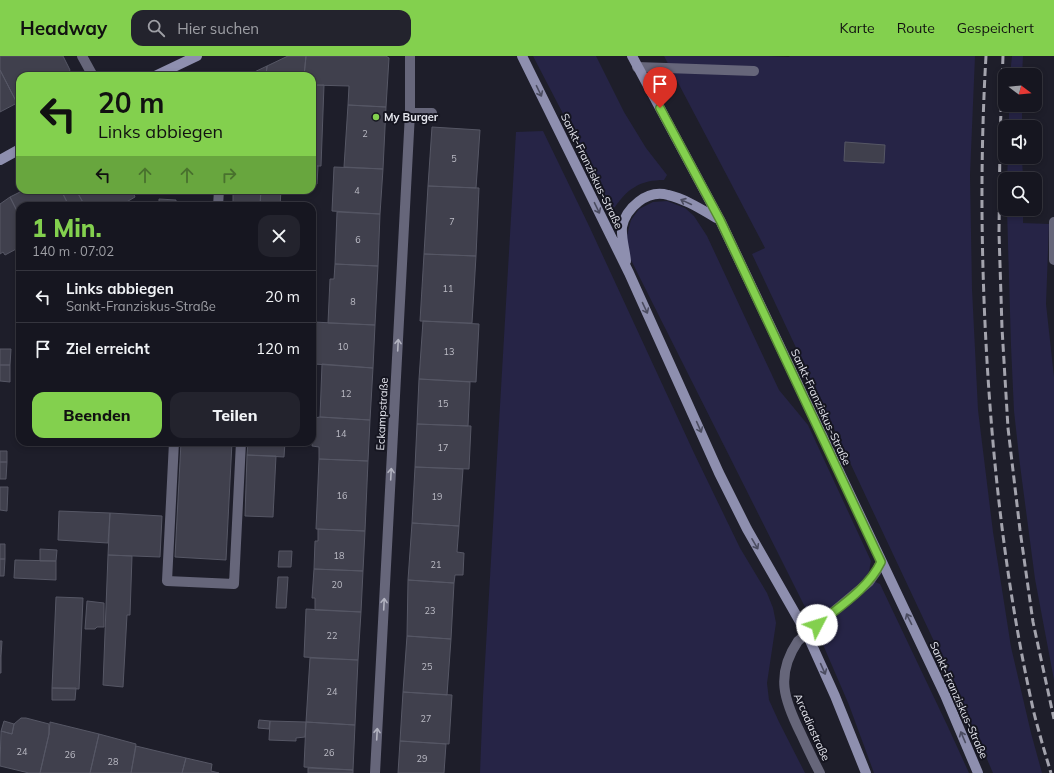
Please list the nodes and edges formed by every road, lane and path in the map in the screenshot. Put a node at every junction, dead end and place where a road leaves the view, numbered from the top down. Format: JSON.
{"nodes":[{"id":1,"x":82,"y":56,"type":"edge"},
{"id":2,"x":197,"y":56,"type":"edge"},
{"id":3,"x":410,"y":56,"type":"edge"},
{"id":4,"x":522,"y":56,"type":"edge"},
{"id":5,"x":632,"y":56,"type":"edge"},
{"id":6,"x":637,"y":67,"type":"junction"},
{"id":7,"x":754,"y":71,"type":"dead end"},
{"id":8,"x":91,"y":72,"type":"edge"},
{"id":9,"x":170,"y":72,"type":"edge"},
{"id":10,"x":410,"y":113,"type":"junction"},
{"id":11,"x":432,"y":114,"type":"dead end"},
{"id":12,"x":16,"y":151,"type":"edge"},
{"id":13,"x":0,"y":160,"type":"edge"},
{"id":14,"x":720,"y":220,"type":"junction"},
{"id":15,"x":1054,"y":222,"type":"edge"},
{"id":16,"x":1054,"y":260,"type":"edge"},
{"id":17,"x":629,"y":273,"type":"junction"},
{"id":18,"x":174,"y":446,"type":"edge"},
{"id":19,"x":241,"y":446,"type":"edge"},
{"id":20,"x":881,"y":562,"type":"junction"},
{"id":21,"x":807,"y":634,"type":"junction"},
{"id":22,"x":375,"y":773,"type":"edge"},
{"id":23,"x":820,"y":773,"type":"edge"},
{"id":24,"x":866,"y":773,"type":"edge"},
{"id":25,"x":978,"y":773,"type":"edge"}],
"edges":[{"from":1,"to":8,"type":"street"},
{"from":2,"to":9,"type":"main road"},
{"from":3,"to":10,"type":"street","name":"Eckampstraße"},
{"from":4,"to":17,"type":"main road","name":"Sankt-Franziskus-Straße","one_way":true},
{"from":5,"to":6,"type":"main road","name":"Sankt-Franziskus-Straße"},
{"from":6,"to":7,"type":"street"},
{"from":6,"to":14,"type":"main road","name":"Sankt-Franziskus-Straße"},
{"from":10,"to":11,"type":"street"},
{"from":22,"to":10,"type":"street","name":"Eckampstraße","one_way":true},
{"from":12,"to":13,"type":"main road"},
{"from":14,"to":17,"type":"main road","one_way":true},
{"from":14,"to":20,"type":"main road","name":"Sankt-Franziskus-Straße"},
{"from":15,"to":16,"type":"street"},
{"from":17,"to":21,"type":"main road","name":"Sankt-Franziskus-Straße","one_way":true},
{"from":18,"to":19,"type":"street"},
{"from":20,"to":21,"type":"street","name":"Arcadiastraße"},
{"from":25,"to":20,"type":"main road","name":"Sankt-Franziskus-Straße","one_way":true},
{"from":21,"to":23,"type":"street","name":"Arcadiastraße"},
{"from":21,"to":24,"type":"main road","name":"Sankt-Franziskus-Straße","one_way":true}]}
